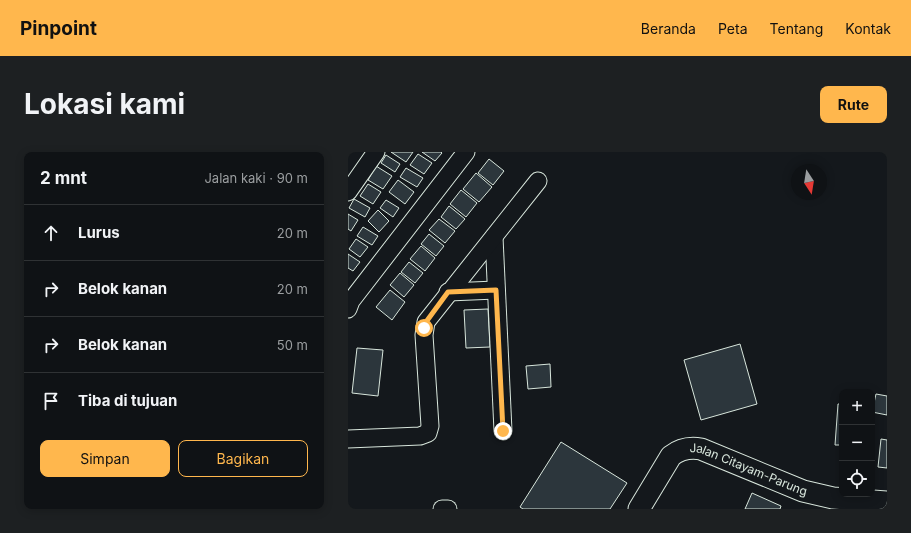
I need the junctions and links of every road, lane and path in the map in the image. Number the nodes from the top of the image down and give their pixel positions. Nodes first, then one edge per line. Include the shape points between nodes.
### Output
1 (376, 152) edge
2 (466, 152) edge
3 (538, 181) dead end
4 (348, 192) edge
5 (494, 237) junction
6 (496, 290) junction
7 (448, 292) junction
8 (348, 309) edge
9 (503, 431) dead end
10 (348, 439) edge
11 (887, 502) edge
12 (442, 509) edge
13 (448, 509) edge
14 (639, 509) edge

1 - 4 street
2 - 8 street via 350,301
3 - 5 street
5 - 6 street
5 - 7 street
6 - 7 street
6 - 9 street
7 - 10 street via 424,328 430,426 428,433 420,436
11 - 14 street, Jalan Citayam-Parung via 832,498 803,491 700,449 688,448 671,456
12 - 13 street

